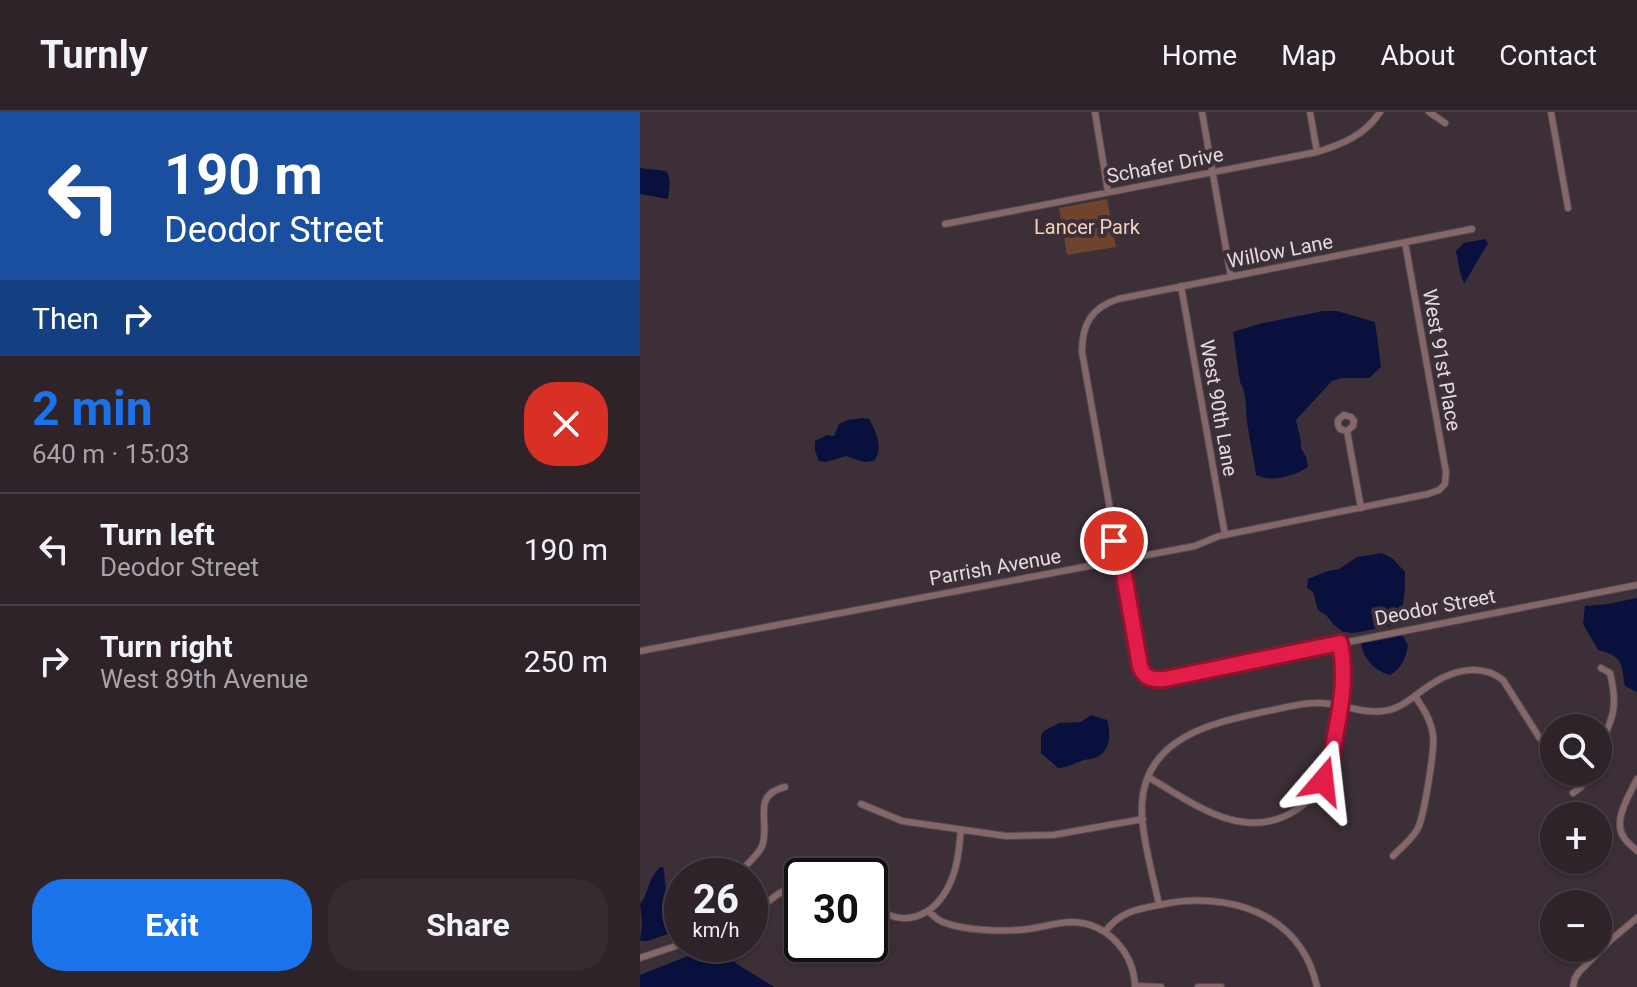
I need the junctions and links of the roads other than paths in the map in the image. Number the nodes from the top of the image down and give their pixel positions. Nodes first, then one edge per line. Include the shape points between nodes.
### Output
1 (1095, 112) edge
2 (1202, 112) edge
3 (1310, 112) edge
4 (1380, 112) edge
5 (1429, 112) edge
6 (1551, 112) edge
7 (1445, 123) dead end
8 (1317, 152) junction
9 (1212, 172) junction
10 (1108, 192) junction
11 (1568, 208) dead end
12 (945, 224) dead end
13 (1472, 229) dead end
14 (1405, 242) junction
15 (1231, 277) junction
16 (1181, 286) junction
17 (1347, 431) dead end
18 (1445, 484) joint
19 (1361, 508) junction
20 (1225, 535) junction
21 (1119, 560) junction
22 (1637, 585) edge
23 (1337, 643) junction
24 (640, 651) edge
25 (1601, 668) dead end
26 (1415, 696) junction
27 (1341, 706) junction
28 (1612, 717) edge
29 (1540, 738) edge
30 (1148, 777) junction
31 (1637, 779) edge
32 (1582, 786) edge
33 (785, 787) dead end
34 (1573, 793) dead end
35 (861, 804) dead end
36 (1143, 819) junction
37 (961, 830) junction
38 (1637, 851) edge
39 (1393, 856) dead end
40 (754, 858) edge
41 (1159, 905) junction
42 (928, 911) junction
43 (888, 914) edge
44 (1637, 918) edge
45 (1105, 932) junction
46 (664, 950) edge
47 (640, 958) edge
48 (1135, 987) edge
49 (1161, 987) edge
50 (1198, 987) edge
51 (1221, 987) edge
52 (1317, 987) edge
53 (1573, 987) edge

1 - 10 street
2 - 9 street
3 - 8 street
4 - 8 street, Schafer Drive via 1361,133
5 - 7 street
6 - 11 street
8 - 9 street, Schafer Drive
9 - 10 street, Schafer Drive
9 - 15 street
10 - 12 street, Schafer Drive
13 - 14 street, Willow Lane
14 - 15 street, Willow Lane
14 - 18 street, West 91st Place
15 - 16 street, Willow Lane
16 - 20 street, West 90th Lane
16 - 21 street, Willow Lane via 1106,303 1087,322 1082,337
17 - 19 street
18 - 19 street, Parrish Avenue via 1428,494
19 - 20 street, Parrish Avenue
20 - 21 street, Parrish Avenue
21 - 23 street, Deodor Street via 1140,666 1155,680
21 - 24 street, Parrish Avenue
22 - 23 street, Deodor Street
23 - 27 street
25 - 28 street via 1610,673
26 - 27 street via 1384,711
26 - 29 street via 1447,676 1478,669 1495,673
26 - 39 street via 1431,723 1433,751 1422,817
27 - 30 street via 1307,704 1201,729 1168,748
27 - 30 street via 1323,781 1307,801 1280,819 1226,820
30 - 36 street
31 - 38 street via 1620,823 1622,835
32 - 34 street
33 - 40 street via 768,796 763,845
35 - 37 street via 897,820
36 - 37 street via 1041,836
36 - 41 street
37 - 42 street via 950,883
41 - 45 street via 1124,914
41 - 52 street via 1203,900 1265,916 1302,950
42 - 43 street via 914,917
42 - 45 street via 944,923 983,930 1075,922
44 - 53 street via 1579,972
45 - 48 street via 1129,958
46 - 47 street
48 - 49 street
50 - 51 street

